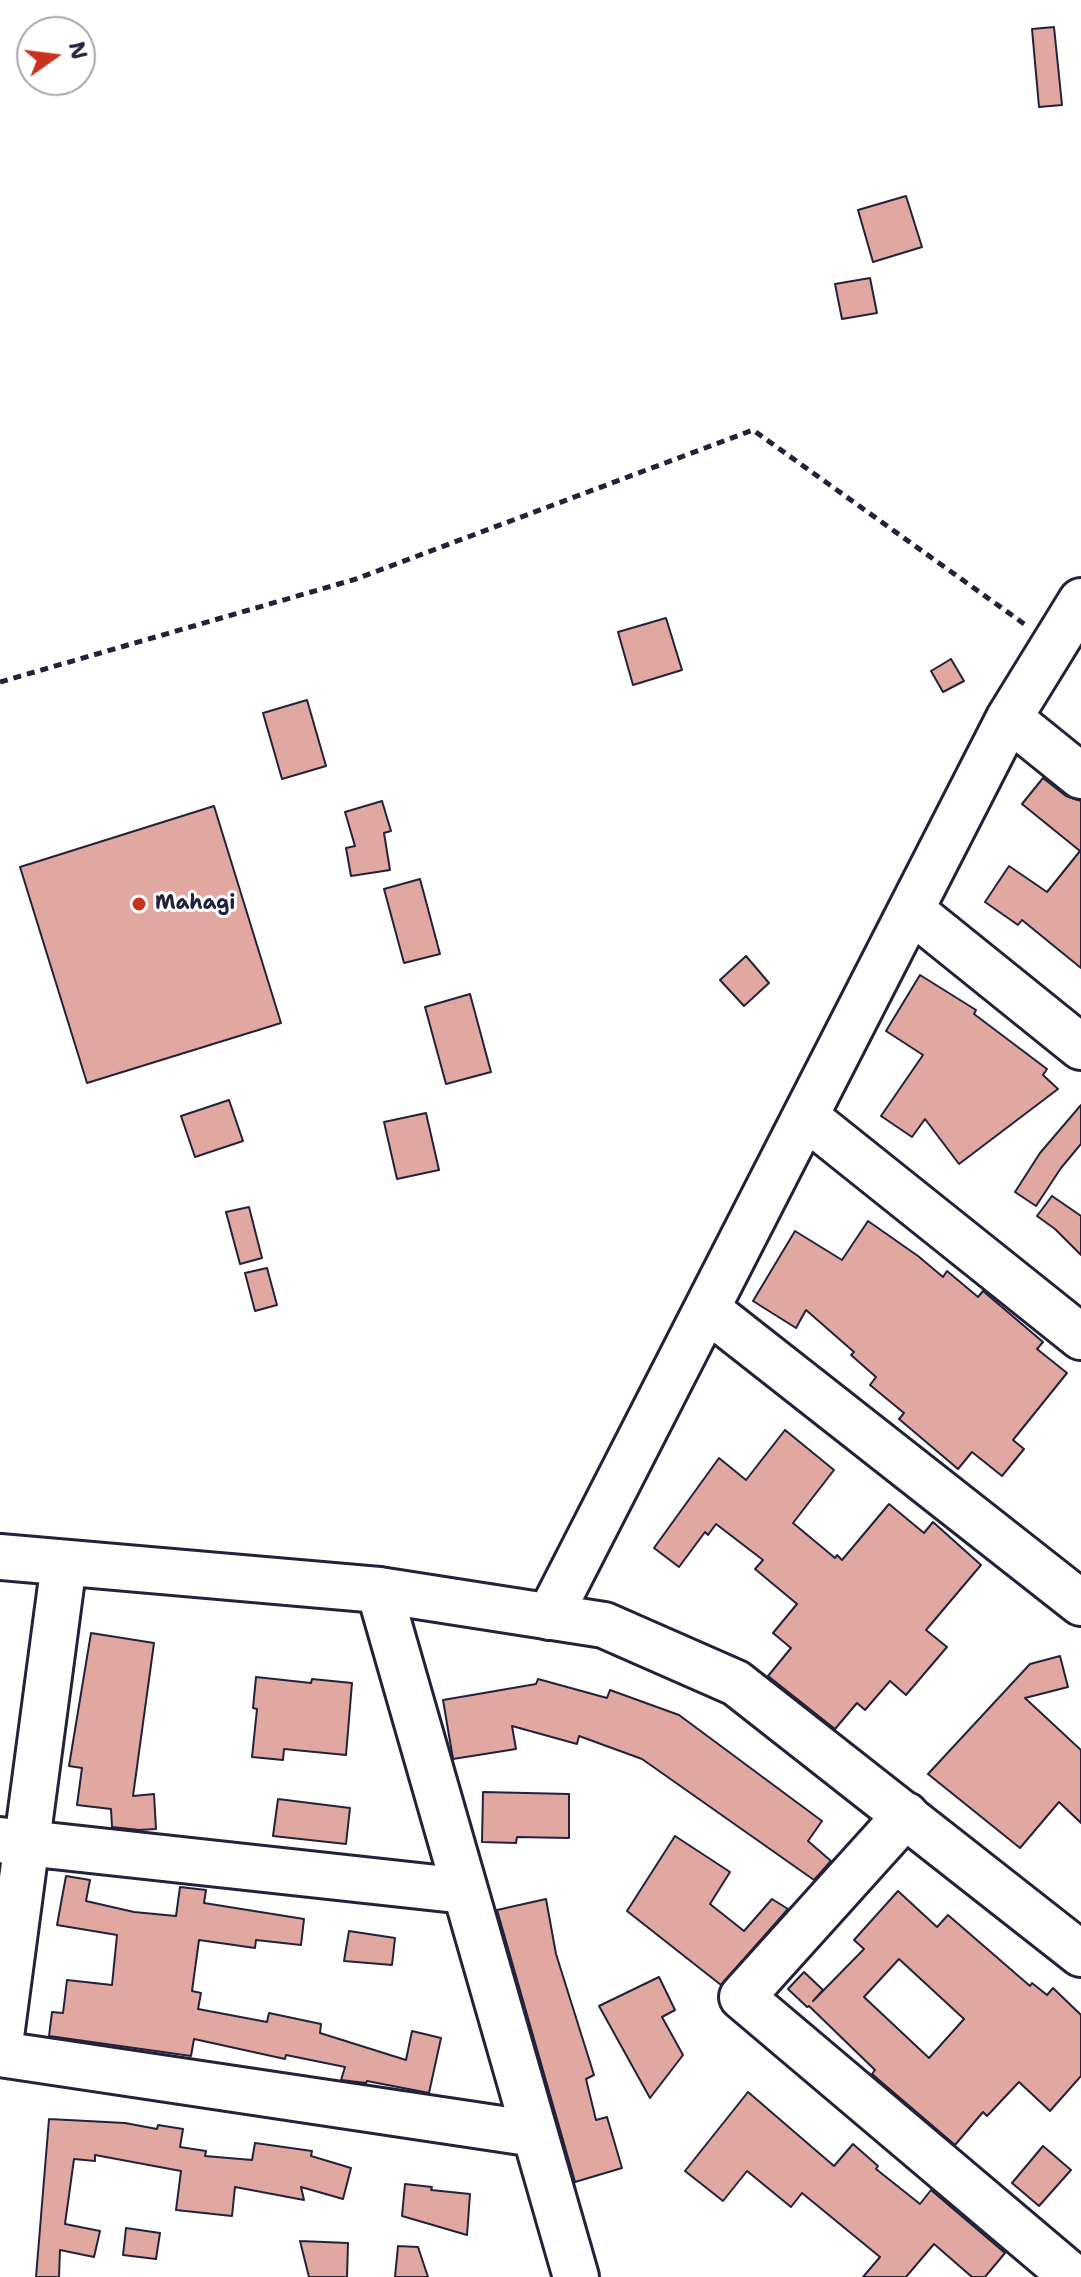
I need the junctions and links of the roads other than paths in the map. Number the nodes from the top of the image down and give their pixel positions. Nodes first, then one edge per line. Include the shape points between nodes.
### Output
1 (1081, 601) edge
2 (1009, 718) junction
3 (1081, 776) edge
4 (911, 910) junction
5 (1081, 1047) edge
6 (806, 1117) junction
7 (707, 1309) junction
8 (1081, 1337) edge
9 (0, 1557) edge
10 (64, 1563) junction
11 (379, 1590) junction
12 (1081, 1603) edge
13 (549, 1617) junction
14 (906, 1815) junction
15 (13, 1841) edge
16 (465, 1891) junction
17 (1081, 1954) edge
18 (0, 2044) edge
19 (0, 2054) edge
20 (535, 2134) junction
21 (1055, 2272) edge
22 (576, 2277) edge

1 - 2 street
2 - 3 street
2 - 4 street
4 - 5 street
4 - 6 street
6 - 7 street
6 - 8 street
7 - 12 street
7 - 13 street
9 - 10 street
10 - 11 street
10 - 15 street
11 - 13 street
11 - 16 street
13 - 14 street via 604,1625 736,1683
14 - 17 street
14 - 21 street via 742,1997
15 - 16 street
15 - 18 street
16 - 20 street
19 - 20 street
20 - 22 street

